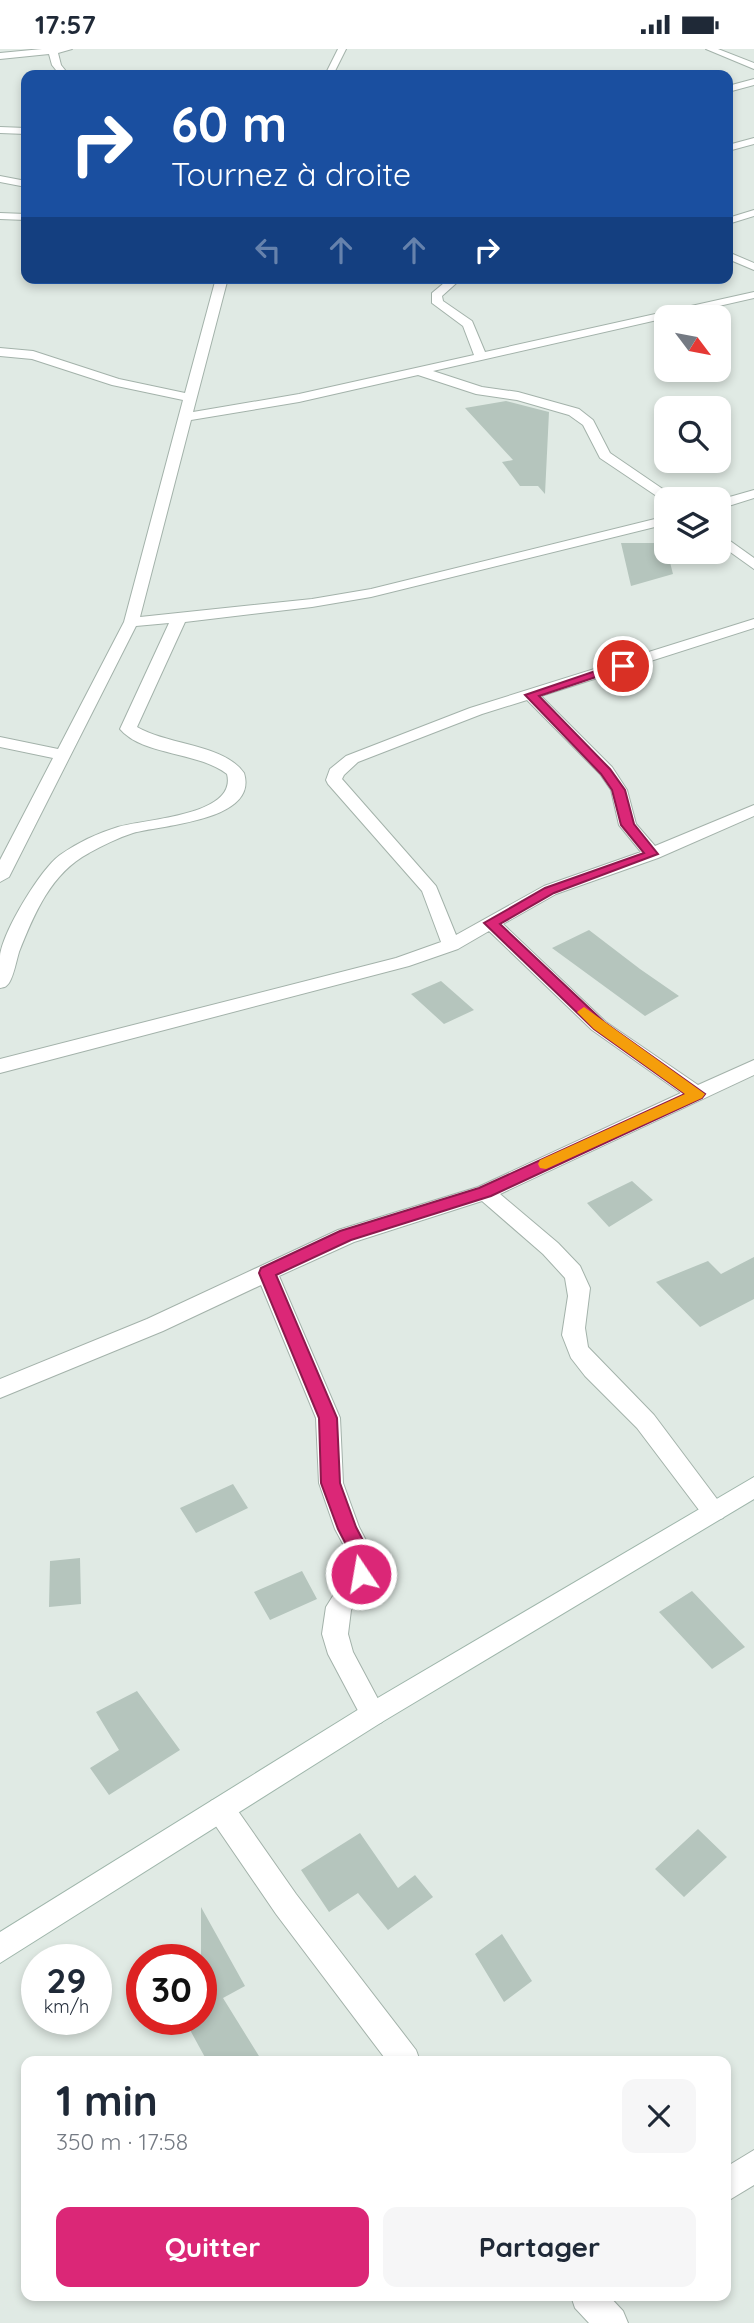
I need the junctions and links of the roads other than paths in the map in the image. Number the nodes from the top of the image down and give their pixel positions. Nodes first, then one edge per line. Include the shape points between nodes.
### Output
1 (68, 49) edge
2 (342, 49) edge
3 (710, 49) edge
4 (53, 51) junction
5 (0, 56) edge
6 (754, 66) edge
7 (61, 70) edge
8 (332, 70) edge
9 (754, 82) edge
10 (733, 88) edge
11 (0, 130) edge
12 (21, 131) edge
13 (754, 141) edge
14 (733, 147) edge
15 (0, 179) edge
16 (21, 183) edge
17 (754, 213) edge
18 (0, 216) edge
19 (21, 217) edge
20 (733, 220) edge
21 (733, 257) edge
22 (754, 267) edge
23 (220, 284) edge
24 (450, 284) edge
25 (754, 295) edge
26 (0, 352) edge
27 (477, 359) junction
28 (421, 371) junction
29 (480, 391) junction
30 (191, 398) junction
31 (185, 417) junction
32 (654, 489) edge
33 (754, 494) edge
34 (731, 501) edge
35 (654, 523) edge
36 (731, 547) edge
37 (754, 565) edge
38 (178, 618) junction
39 (131, 622) junction
40 (754, 623) edge
41 (531, 695) junction
42 (0, 742) edge
43 (63, 755) junction
44 (754, 810) edge
45 (652, 854) junction
46 (0, 877) edge
47 (491, 923) junction
48 (451, 945) junction
49 (0, 982) edge
50 (0, 1066) edge
51 (754, 1067) edge
52 (697, 1094) junction
53 (485, 1192) junction
54 (267, 1273) junction
55 (0, 1389) edge
56 (754, 1487) edge
57 (713, 1511) junction
58 (373, 1714) junction
59 (220, 1810) junction
60 (0, 1949) edge
61 (401, 2056) edge
62 (754, 2167) edge
63 (731, 2183) edge
64 (591, 2301) edge
65 (611, 2323) edge

1 - 4 street
2 - 8 street
3 - 6 street
4 - 5 street
4 - 7 street
9 - 10 street
11 - 12 street
13 - 14 street
15 - 16 street
17 - 20 street
18 - 19 street
21 - 22 street
23 - 30 street
24 - 27 street via 436,295 438,303 470,327
25 - 27 street
26 - 30 street via 33,355 116,382
27 - 28 street
27 - 29 street via 464,369
28 - 29 street
28 - 31 street
29 - 32 street via 574,412 588,423 605,455
30 - 31 street
31 - 39 street
33 - 34 street
35 - 38 street via 371,593
36 - 37 street
38 - 39 street
38 - 49 street via 128,729 140,738 220,761 234,771 238,781 234,796 216,810 126,830 62,862 44,883
39 - 43 street
40 - 41 street
41 - 45 street via 606,771 619,790 628,825
41 - 48 street via 352,759 336,773 334,780 430,890
42 - 43 street
43 - 46 street
44 - 45 street
45 - 47 street via 550,890
47 - 48 street
47 - 52 street via 599,1026
48 - 50 street
51 - 52 street
52 - 53 street
53 - 54 street via 345,1235
53 - 57 street via 576,1278 580,1303 575,1342 591,1366 637,1412
54 - 55 street
54 - 58 street via 328,1418 331,1483 361,1554 361,1574 339,1607 335,1634
56 - 57 street
57 - 58 street
58 - 59 street
59 - 60 street
59 - 61 street
62 - 63 street
64 - 65 street

